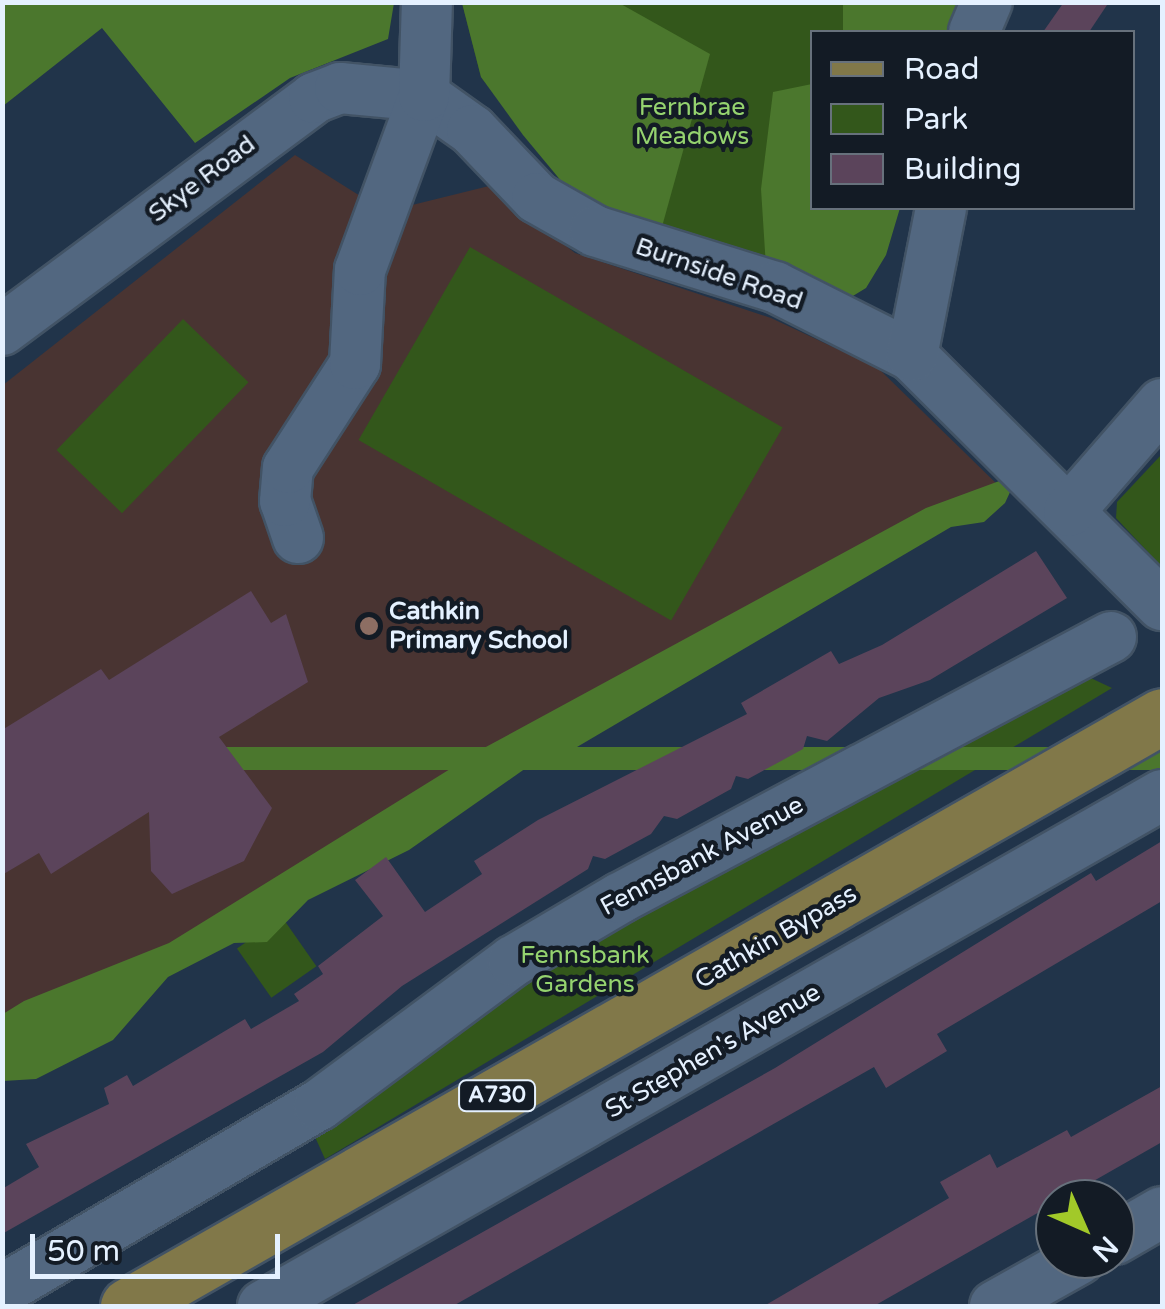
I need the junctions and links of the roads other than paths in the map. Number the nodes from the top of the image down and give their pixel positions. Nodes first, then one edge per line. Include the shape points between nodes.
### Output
1 (427, 2) edge
2 (987, 2) edge
3 (975, 30) edge
4 (424, 96) junction
5 (940, 210) edge
6 (2, 330) edge
7 (912, 356) junction
8 (1162, 404) edge
9 (1069, 511) junction
10 (298, 538) dead end
11 (1162, 605) edge
12 (1111, 636) dead end
13 (1162, 716) edge
14 (1162, 795) edge
15 (1162, 1212) edge
16 (1135, 1228) edge
17 (1043, 1279) edge
18 (2, 1290) edge
19 (128, 1306) edge
20 (263, 1306) edge
21 (995, 1306) edge

1 - 4 street
2 - 3 street
4 - 6 street, Skye Road via 340,88 314,98
4 - 7 street, Burnside Road via 472,130 537,198 595,231 775,287
4 - 10 street via 360,270 355,364 288,468 285,501
5 - 7 street
7 - 9 street, Burnside Road
8 - 9 street
9 - 11 street, Burnside Road
12 - 18 street, Fennsbank Avenue via 513,961 319,1105
13 - 19 main road, Cathkin Bypass / A730
14 - 20 street, St Stephen's Avenue
15 - 16 street
17 - 21 street

